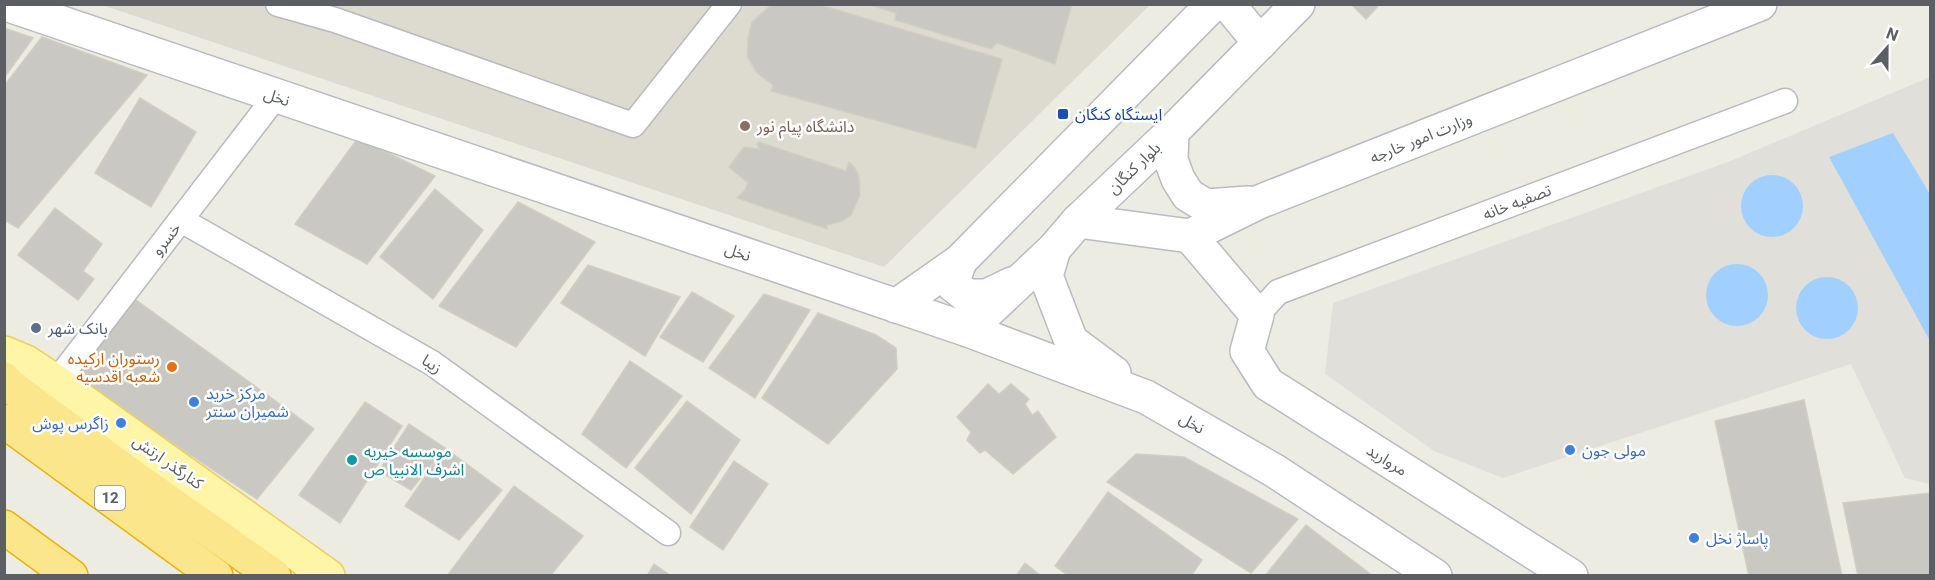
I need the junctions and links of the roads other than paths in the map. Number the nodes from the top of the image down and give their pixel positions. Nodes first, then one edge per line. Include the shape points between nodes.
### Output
1 (6, 4) edge
2 (278, 4) edge
3 (729, 4) edge
4 (1213, 4) edge
5 (1228, 4) edge
6 (1298, 4) edge
7 (1760, 4) edge
8 (1260, 43) junction
9 (276, 96) junction
10 (1785, 101) dead end
11 (1172, 132) junction
12 (1259, 202) junction
13 (181, 220) junction
14 (1078, 221) junction
15 (1190, 236) junction
16 (1054, 249) junction
17 (960, 261) junction
18 (1020, 281) junction
19 (896, 306) junction
20 (1257, 315) junction
21 (968, 330) junction
22 (4, 353) edge
23 (4, 379) edge
24 (56, 382) junction
25 (1146, 397) junction
26 (4, 421) edge
27 (4, 527) edge
28 (668, 533) dead end
29 (71, 576) edge
30 (216, 576) edge
31 (274, 576) edge
32 (328, 576) edge
33 (1435, 576) edge
34 (1571, 576) edge

1 - 9 main road, نخل
2 - 3 street via 335,20 633,125
4 - 17 main road
5 - 8 main road
6 - 8 main road, بلوار کنگان
7 - 12 main road, وزارت امور خارجه
8 - 11 main road, بلوار کنگان
9 - 13 street, خسرو
9 - 19 main road, نخل
10 - 20 street, تصفیه خانه via 1278,292
11 - 12 main road via 1171,160 1188,195 1206,206
11 - 14 main road, بلوار کنگان
12 - 15 main road, وزارت امور خارجه
13 - 24 street, خسرو
13 - 28 street, زیبا via 432,363
14 - 15 main road
14 - 16 main road, بلوار کنگان
15 - 20 main road
16 - 18 main road, بلوار کنگان
16 - 25 main road via 1046,276 1071,341
17 - 18 main road via 952,284 967,296 987,296
17 - 19 main road
18 - 21 main road, بلوار کنگان
19 - 21 main road, نخل
20 - 34 main road, مروارید via 1247,351 1268,384
21 - 25 main road, نخل
22 - 24 main road, کنارگذر ارتش
23 - 31 highway via 129,474
24 - 32 main road, کنارگذر ارتش
25 - 33 main road, نخل via 1275,471
26 - 30 highway, 12
27 - 29 highway

